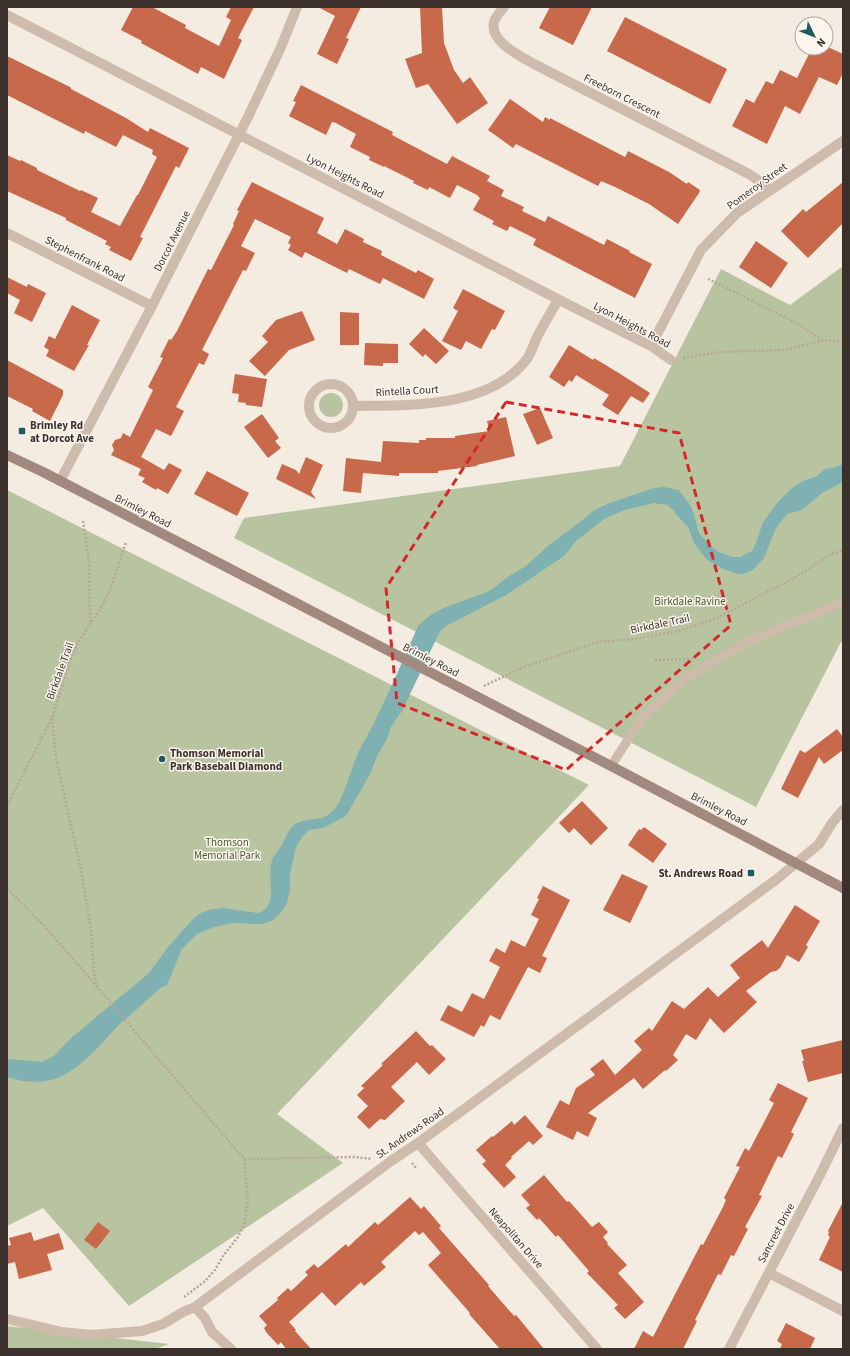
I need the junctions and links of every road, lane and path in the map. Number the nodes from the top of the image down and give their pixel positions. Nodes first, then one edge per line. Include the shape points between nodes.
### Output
1 (297, 7) edge
2 (504, 7) edge
3 (7, 15) edge
4 (239, 135) junction
5 (843, 141) edge
6 (770, 189) junction
7 (7, 233) edge
8 (708, 279) dead end
9 (558, 300) junction
10 (152, 306) junction
11 (824, 340) junction
12 (843, 342) edge
13 (651, 346) junction
14 (671, 360) joint
15 (353, 406) junction
16 (7, 455) edge
17 (60, 481) junction
18 (83, 521) dead end
19 (126, 542) dead end
20 (843, 550) edge
21 (843, 602) edge
22 (90, 623) junction
23 (698, 659) dead end
24 (655, 660) dead end
25 (473, 694) junction
26 (52, 718) junction
27 (611, 766) junction
28 (7, 806) edge
29 (843, 810) edge
30 (796, 863) junction
31 (7, 888) edge
32 (843, 888) edge
33 (98, 987) junction
34 (843, 1128) edge
35 (418, 1143) junction
36 (244, 1159) junction
37 (379, 1160) dead end
38 (412, 1163) dead end
39 (416, 1168) dead end
40 (769, 1273) junction
41 (180, 1300) dead end
42 (195, 1307) junction
43 (843, 1311) edge
44 (7, 1319) edge
45 (231, 1349) edge
46 (597, 1349) edge
47 (729, 1349) edge

1 - 4 street, Dorcot Avenue
2 - 6 street, Freeborn Crescent via 494,21 493,33 515,53 749,174
3 - 4 street, Lyon Heights Road
4 - 9 street, Lyon Heights Road
4 - 10 street, Dorcot Avenue
5 - 6 street, Pomeroy Street
6 - 13 street, Pomeroy Street via 737,213 701,250
7 - 10 street, Stephenfrank Road
8 - 11 path via 796,323
9 - 13 street, Lyon Heights Road
9 - 15 street, Rintella Court via 527,359 505,380 484,390 439,403
10 - 17 street, Dorcot Avenue
11 - 12 path
11 - 14 path via 784,350 720,352
13 - 14 street, Lyon Heights Road
15 - 15 street via 348,392 343,386 335,384 321,386 310,397 309,404 313,419 324,427 331,428 344,424 349,419
16 - 17 main road, Brimley Road
17 - 25 main road, Brimley Road
18 - 22 path via 89,561
19 - 22 path, Birkdale Trail via 112,585 103,605
20 - 25 path, Birkdale Trail via 717,618 678,631 598,642 524,667 493,681
21 - 27 lane via 745,643 683,680 642,718
22 - 26 path, Birkdale Trail via 70,661
23 - 24 path
25 - 27 main road, Brimley Road
26 - 28 path, Birkdale Trail
26 - 33 path via 56,758 82,876
27 - 30 main road, Brimley Road
29 - 30 street, St. Andrews Road via 819,844
30 - 32 main road, Brimley Road
30 - 35 street, St. Andrews Road
31 - 33 path
33 - 36 path
34 - 40 street, Sancrest Drive
35 - 42 street, St. Andrews Road
35 - 46 street, Neapolitan Drive
36 - 37 path via 356,1157
36 - 41 path via 248,1202 244,1224 215,1270
38 - 39 path
40 - 43 street
40 - 47 street, Sancrest Drive
42 - 44 street, St. Andrews Road via 153,1328 104,1335 68,1333
42 - 45 street via 205,1318 212,1332

